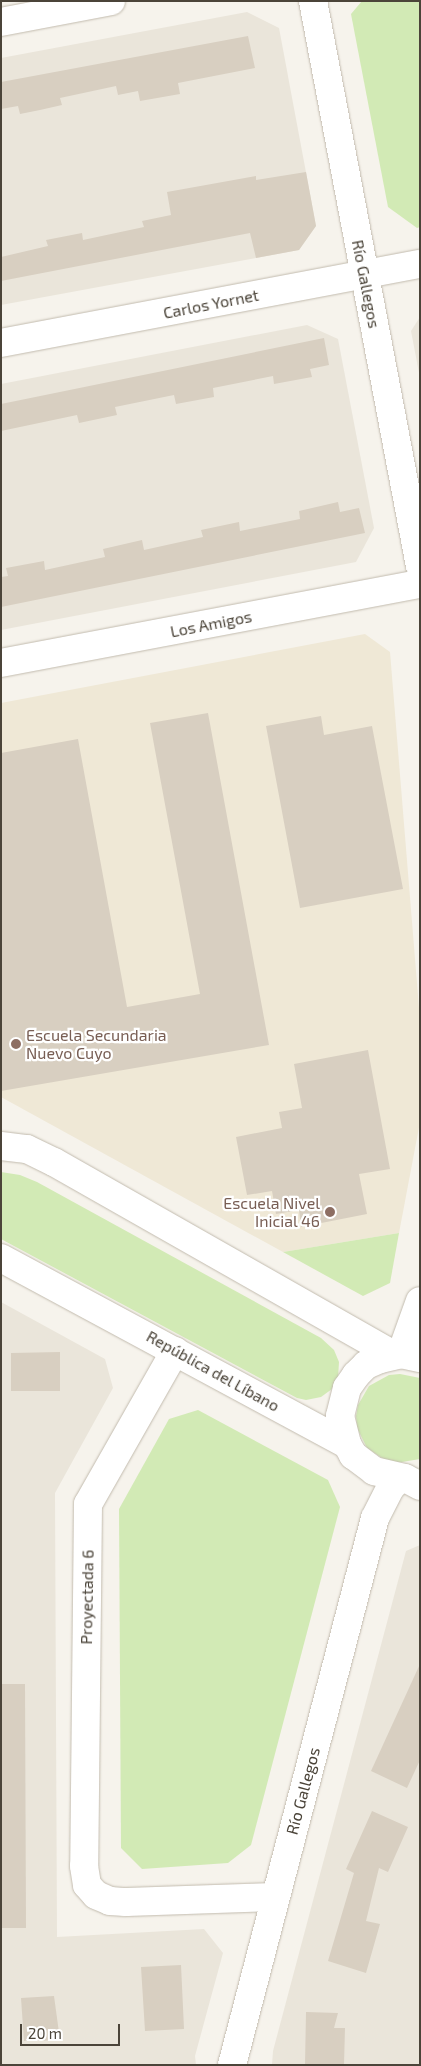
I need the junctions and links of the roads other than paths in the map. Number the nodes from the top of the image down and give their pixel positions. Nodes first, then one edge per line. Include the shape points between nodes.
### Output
1 (111, 1) edge
2 (313, 1) edge
3 (1, 22) edge
4 (420, 264) edge
5 (365, 275) junction
6 (1, 343) edge
7 (420, 566) edge
8 (420, 584) edge
9 (1, 663) edge
10 (1, 1146) edge
11 (1, 1258) edge
12 (420, 1301) edge
13 (175, 1351) junction
14 (405, 1356) edge
15 (354, 1454) junction
16 (411, 1479) edge
17 (375, 1518) junction
18 (275, 1897) junction
19 (232, 2065) edge

1 - 3 street
2 - 5 street, Río Gallegos
4 - 5 street, Carlos Yornet
5 - 6 street, Carlos Yornet
5 - 7 street, Río Gallegos
8 - 9 street, Los Amigos
10 - 14 street via 27,1149 54,1162
11 - 13 street, República del Líbano
12 - 14 street
13 - 15 street, República del Líbano
13 - 18 street, Proyectada 6 via 88,1504 86,1885 96,1895 110,1901
14 - 15 street, Río Gallegos via 366,1366 347,1388 340,1416
15 - 16 street, República del Líbano via 374,1471
15 - 17 street, Río Gallegos via 371,1490
16 - 17 street, Río Gallegos via 390,1488
17 - 18 street, Río Gallegos
18 - 19 street, Río Gallegos

